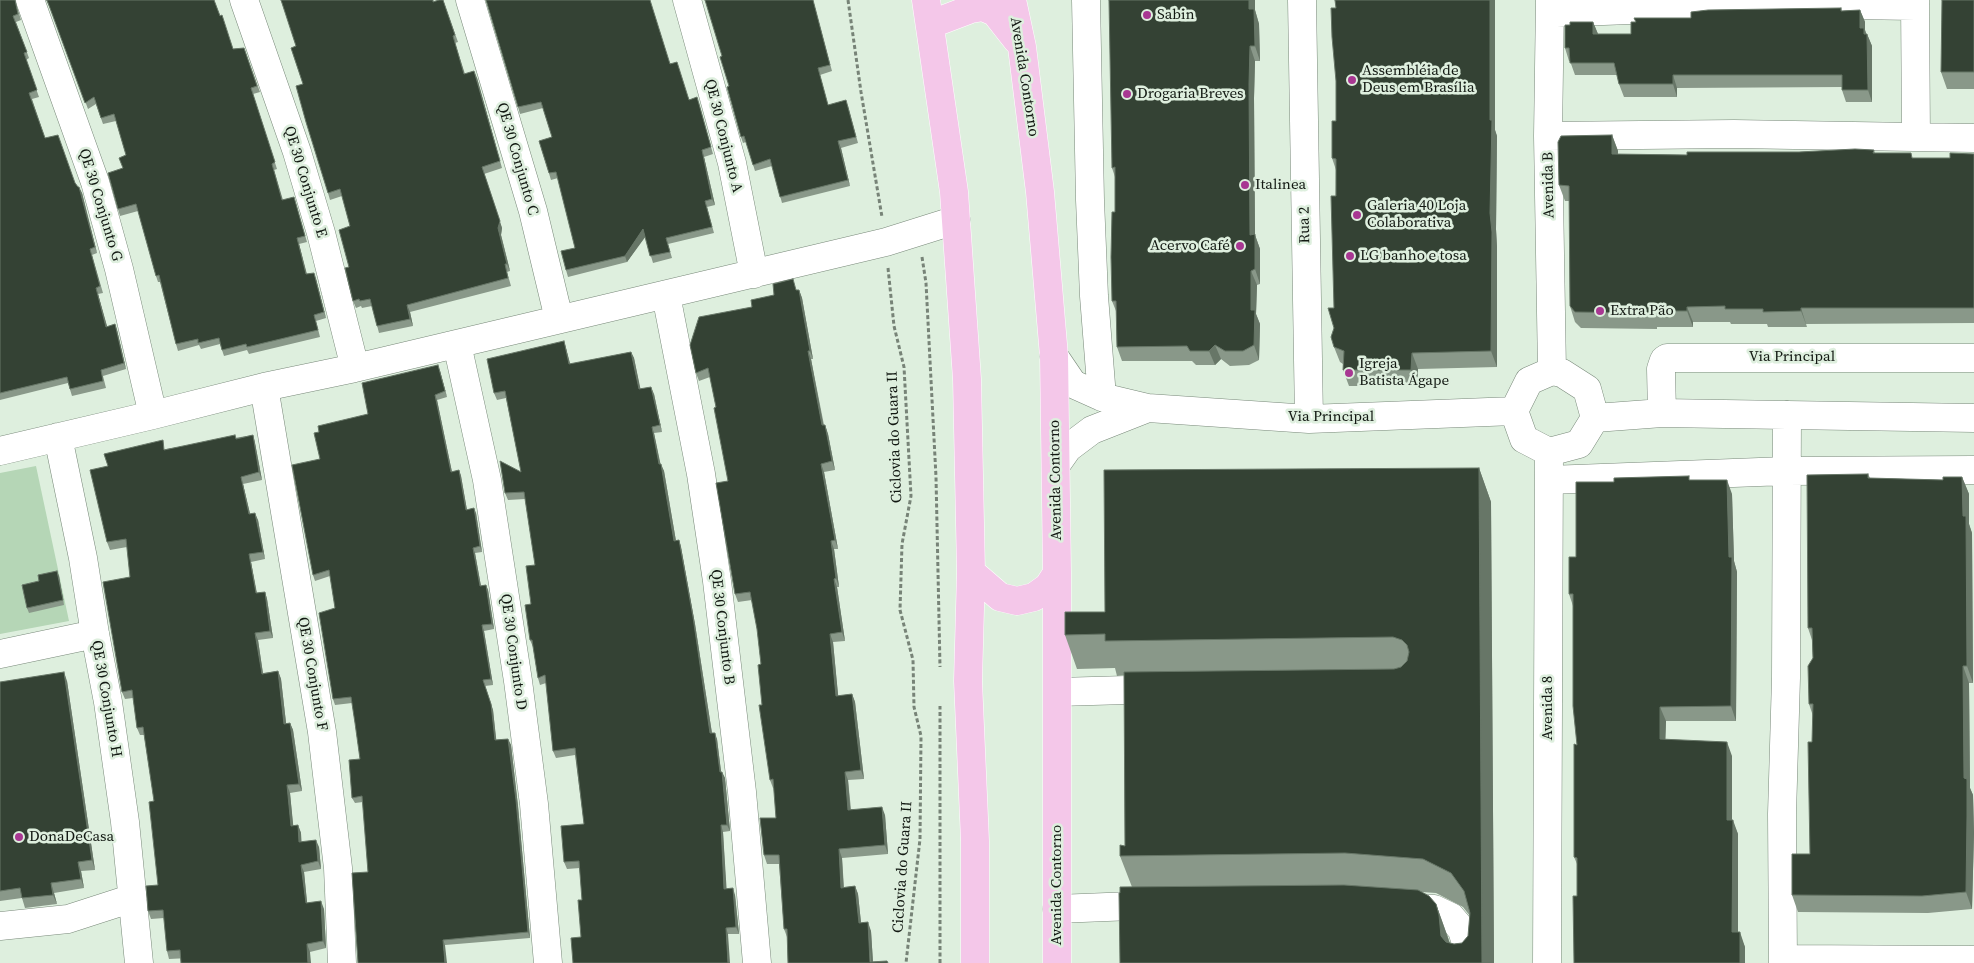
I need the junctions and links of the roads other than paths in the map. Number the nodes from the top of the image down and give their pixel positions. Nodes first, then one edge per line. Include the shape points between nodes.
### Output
1 (30, 0) edge
2 (244, 0) edge
3 (470, 0) edge
4 (687, 0) edge
5 (1012, 0) edge
6 (1086, 0) edge
7 (1302, 0) edge
8 (1789, 2) edge
9 (1915, 3) edge
10 (1550, 6) edge
11 (928, 11) edge
12 (1022, 47) junction
13 (1548, 136) junction
14 (1916, 137) junction
15 (1974, 138) edge
16 (956, 220) junction
17 (754, 274) junction
18 (666, 295) junction
19 (559, 319) junction
20 (458, 344) junction
21 (1054, 356) junction
22 (1974, 358) edge
23 (356, 368) junction
24 (1552, 371) junction
25 (264, 387) junction
26 (1102, 397) junction
27 (1148, 408) junction
28 (1514, 412) junction
29 (1662, 414) junction
30 (154, 415) junction
31 (1787, 415) junction
32 (1595, 418) junction
33 (1974, 418) edge
34 (1309, 419) junction
35 (58, 438) junction
36 (0, 451) edge
37 (1549, 452) junction
38 (1056, 465) junction
39 (1974, 470) edge
40 (1786, 471) junction
41 (1549, 480) junction
42 (971, 572) junction
43 (1057, 573) junction
44 (95, 634) junction
45 (0, 654) edge
46 (1189, 689) edge
47 (1058, 692) junction
48 (132, 898) junction
49 (1181, 905) edge
50 (1376, 905) edge
51 (1057, 909) junction
52 (0, 926) edge
53 (1974, 960) edge
54 (1783, 961) edge
55 (139, 963) edge
56 (342, 963) edge
57 (548, 963) edge
58 (757, 963) edge
59 (975, 963) edge
60 (1057, 963) edge
61 (1467, 963) edge
62 (1547, 963) edge

1 - 30 street, QE 30 Conjunto G via 95,182
2 - 23 street, QE 30 Conjunto E via 321,233
3 - 19 street, QE 30 Conjunto C via 533,211
4 - 17 street, QE 30 Conjunto A via 732,163
5 - 12 main road, Avenida Contorno
6 - 26 street via 1090,200
7 - 34 street, Rua 2
8 - 9 street
8 - 10 street
9 - 14 street
10 - 13 street, Avenida B
11 - 12 main road via 942,20 983,7 995,12
11 - 16 main road
12 - 21 main road, Avenida Contorno via 1040,192
13 - 14 street via 1734,134
13 - 24 street, Avenida B
14 - 15 street
16 - 17 street via 886,242
16 - 42 main road via 968,379
17 - 18 street
18 - 19 street
18 - 58 street, QE 30 Conjunto B via 701,474 717,581 742,792
19 - 20 street
20 - 23 street
20 - 57 street, QE 30 Conjunto D via 487,480 518,681 534,804
21 - 26 street, Via Principal via 1073,384
21 - 38 main road, Avenida Contorno
22 - 29 street, Via Principal via 1667,358 1661,369
23 - 25 street
24 - 28 street via 1529,381
24 - 32 street via 1562,373 1587,389
25 - 30 street
25 - 56 street, QE 30 Conjunto F via 322,732 338,868
26 - 27 street, Via Principal
27 - 34 street, Via Principal
27 - 38 street, Via Principal via 1092,430 1068,448
28 - 34 street, Via Principal
28 - 37 street via 1524,438
29 - 31 street
29 - 32 street
30 - 35 street
31 - 33 street
31 - 40 street
32 - 37 street via 1579,444
35 - 36 street
35 - 44 street, QE 30 Conjunto H
37 - 41 street, Avenida 8
38 - 43 main road, Avenida Contorno
39 - 40 street
40 - 41 street
40 - 54 street
41 - 62 street, Avenida 8
42 - 43 main road via 1000,597 1017,601 1034,597 1048,587
42 - 59 main road via 968,682 975,841
43 - 47 main road, Avenida Contorno
44 - 45 street
44 - 48 street, QE 30 Conjunto H via 110,711
46 - 47 street
47 - 51 main road, Avenida Contorno
48 - 52 street via 68,919
48 - 55 street, QE 30 Conjunto H
49 - 51 street
50 - 61 street via 1434,909 1451,917 1462,930
51 - 60 main road, Avenida Contorno
53 - 54 street

